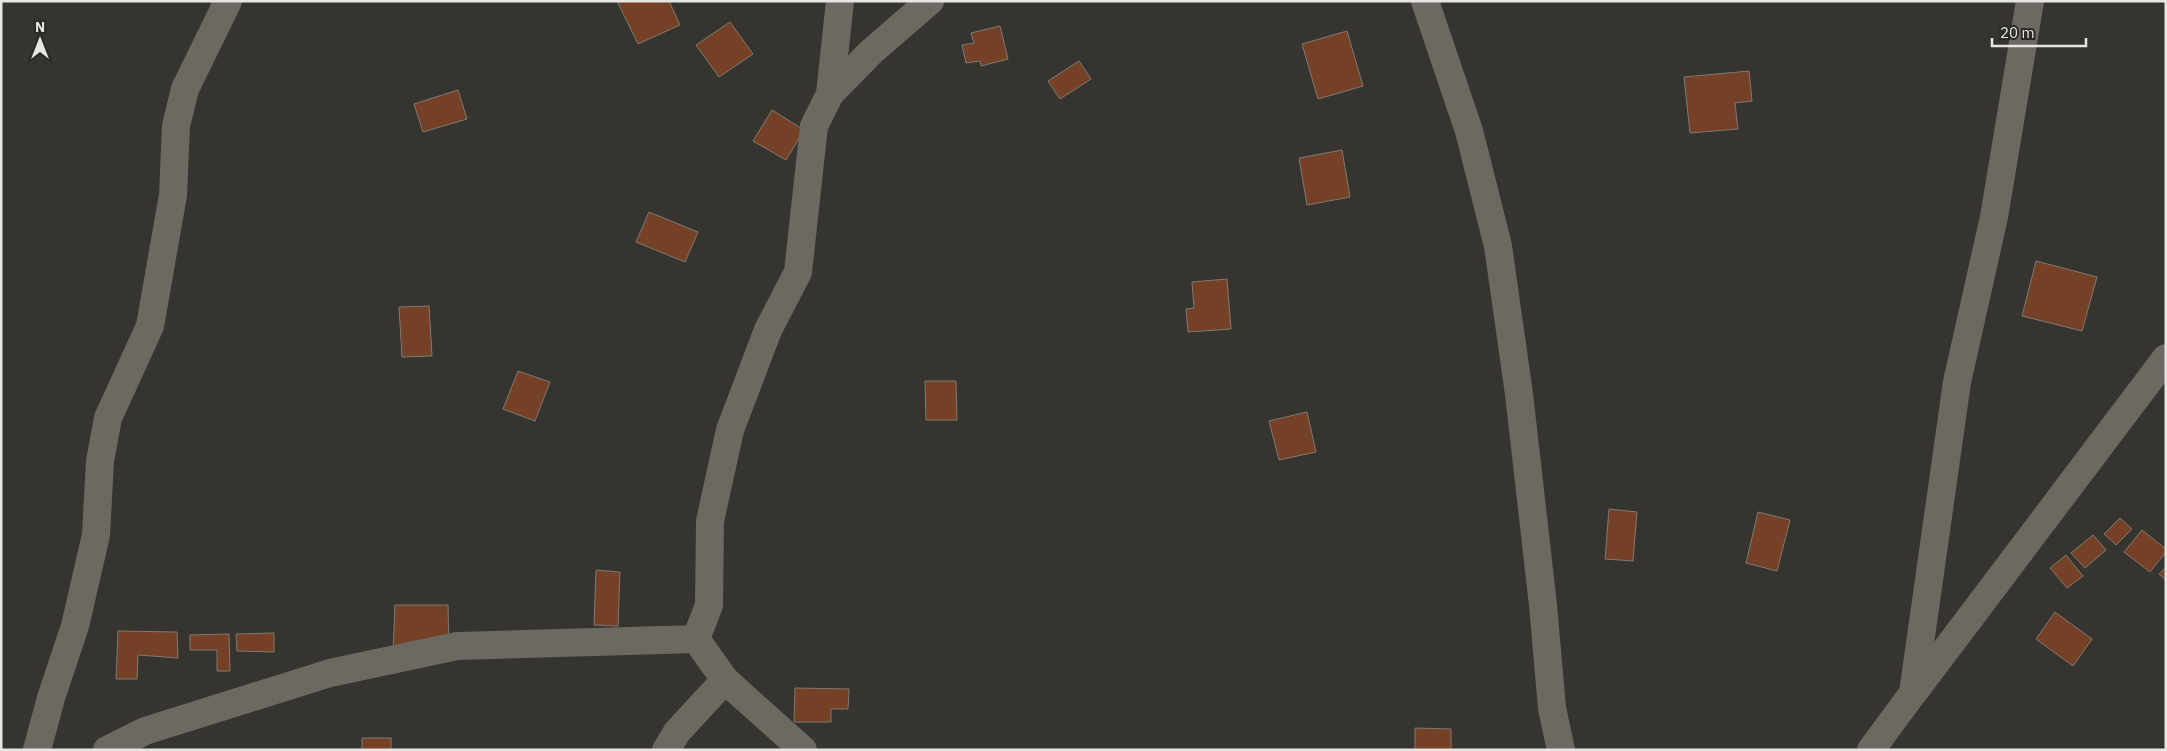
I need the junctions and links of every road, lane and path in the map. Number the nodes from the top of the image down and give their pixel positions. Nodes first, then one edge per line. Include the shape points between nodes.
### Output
1 (228, 1) edge
2 (840, 1) edge
3 (930, 1) edge
4 (1425, 1) edge
5 (2030, 1) edge
6 (830, 94) junction
7 (2166, 358) edge
8 (696, 639) junction
9 (724, 680) junction
10 (1913, 693) junction
11 (37, 750) edge
12 (107, 750) edge
13 (666, 750) edge
14 (803, 750) edge
15 (1562, 750) edge
16 (1871, 750) edge

1 - 11 street via 185,89 176,126 172,194 150,326 108,418 100,461 96,535 75,626 50,698
2 - 6 street
3 - 6 street via 871,52
4 - 15 street via 1469,131 1498,246 1521,404 1552,708
5 - 10 street via 1994,217 1956,382
6 - 8 street via 814,126 798,272 768,330 730,430 710,521 709,605
7 - 10 street
8 - 9 street
8 - 12 street via 457,646 330,672 145,730
9 - 13 street via 677,732
9 - 14 street
10 - 16 street

